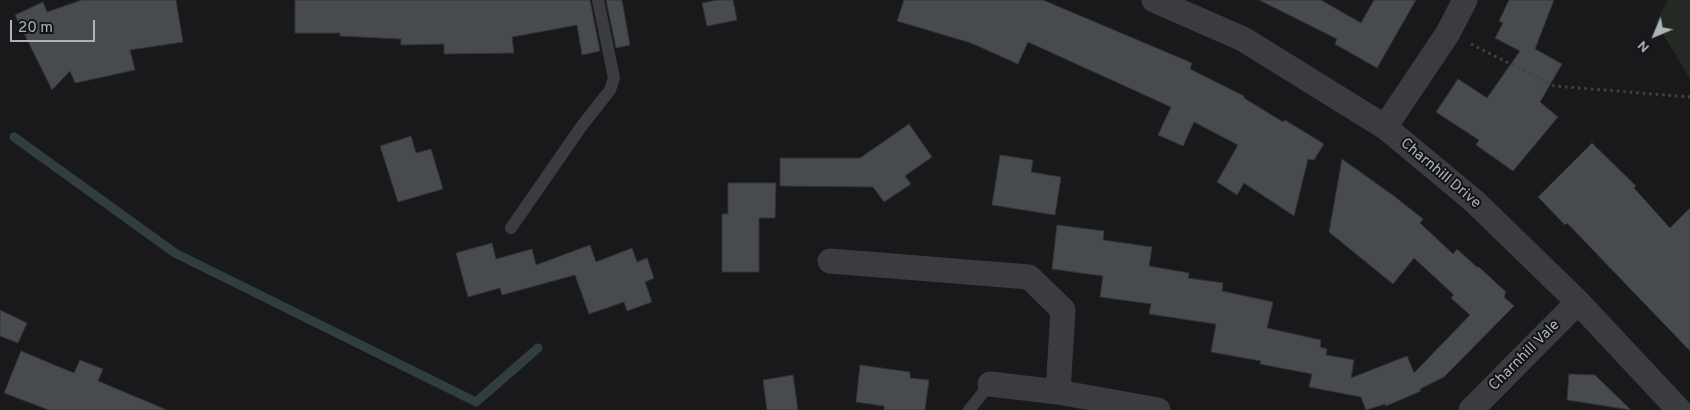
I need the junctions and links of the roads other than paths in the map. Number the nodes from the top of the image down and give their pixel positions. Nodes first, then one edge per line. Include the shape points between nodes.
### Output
1 (598, 0) edge
2 (1154, 0) edge
3 (1465, 0) edge
4 (1385, 127) junction
5 (510, 228) dead end
6 (830, 261) dead end
7 (1578, 302) junction
8 (990, 384) joint
9 (1058, 392) junction
10 (969, 410) edge
11 (1158, 410) edge
12 (1471, 410) edge
13 (1679, 410) edge

1 - 5 lane via 614,78 610,90
2 - 4 street, Charnhill Drive via 1243,39
3 - 4 street via 1448,32
4 - 7 street, Charnhill Drive via 1474,201
6 - 9 street via 1029,277 1063,310
7 - 12 street, Charnhill Vale
7 - 13 street, Charnhill Drive
8 - 9 street
8 - 10 lane
9 - 11 street

